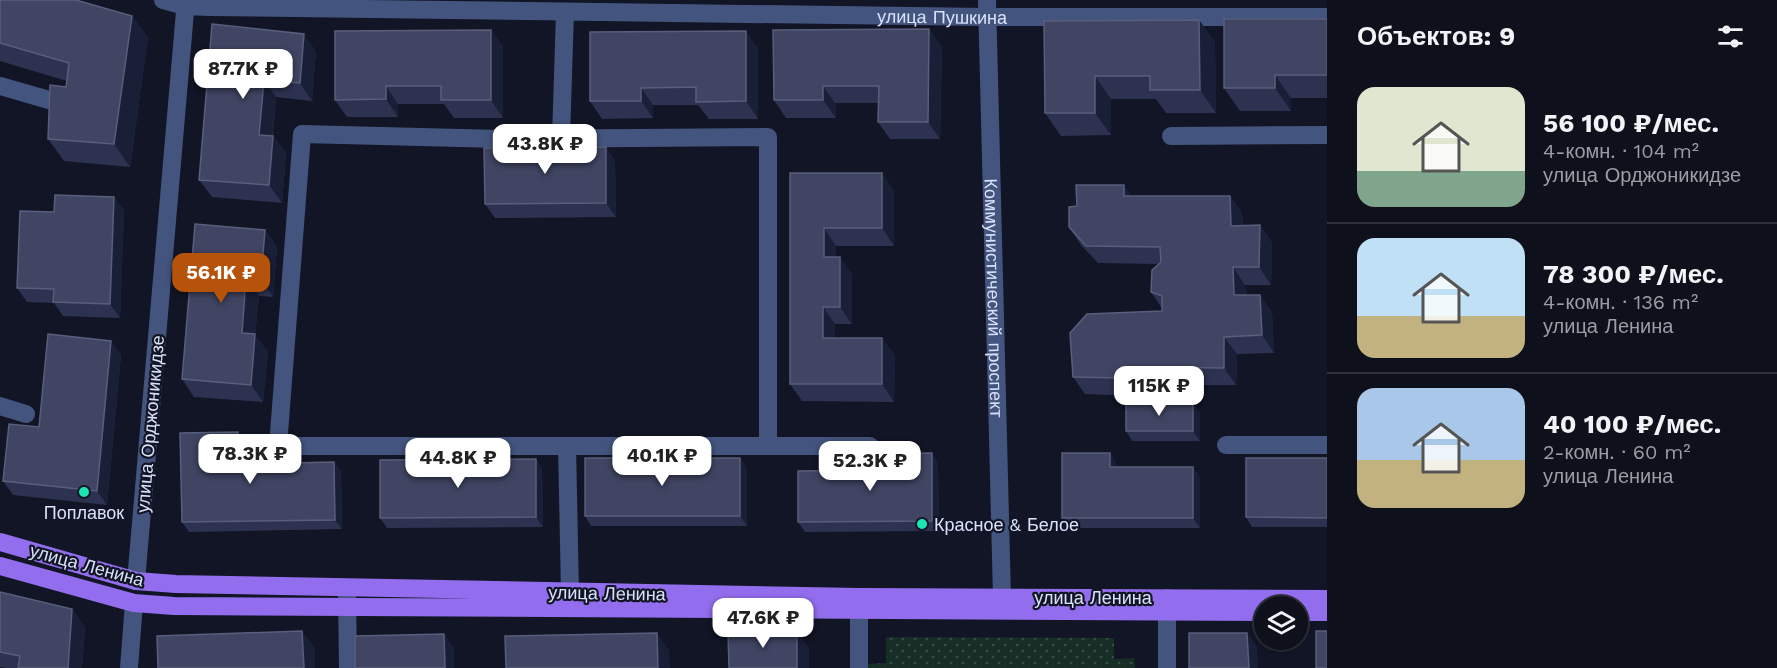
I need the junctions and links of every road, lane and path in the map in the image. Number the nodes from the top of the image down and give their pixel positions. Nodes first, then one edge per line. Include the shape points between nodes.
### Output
1 (163, 0) edge
2 (185, 3) edge
3 (329, 4) edge
4 (790, 7) edge
5 (1202, 8) edge
6 (987, 9) edge
7 (565, 12) junction
8 (1327, 16) edge
9 (0, 86) edge
10 (49, 100) edge
11 (1327, 135) edge
12 (1171, 136) dead end
13 (561, 138) junction
14 (0, 406) edge
15 (26, 414) dead end
16 (1226, 445) dead end
17 (1327, 445) edge
18 (567, 446) junction
19 (768, 446) junction
20 (870, 446) dead end
21 (0, 542) edge
22 (0, 566) edge
23 (136, 581) junction
24 (1002, 597) junction
25 (348, 598) junction
26 (1327, 598) edge
27 (570, 600) junction
28 (134, 603) junction
29 (859, 604) junction
30 (1167, 605) junction
31 (1254, 611) edge
32 (1308, 612) edge
33 (1327, 612) edge
34 (129, 668) edge
35 (348, 668) edge
36 (859, 668) edge
37 (1167, 668) edge

1 - 2 street, улица Пушкина
2 - 3 street, улица Пушкина
2 - 23 street, улица Орджоникидзе
3 - 7 street, улица Пушкина
4 - 6 street, улица Пушкина
4 - 7 street, улица Пушкина
5 - 6 street, улица Пушкина
5 - 8 street, улица Пушкина
6 - 24 street, Коммунистический проспект
7 - 13 street
9 - 10 street
11 - 12 street
13 - 18 street via 302,134 278,446
13 - 19 street via 768,136
14 - 15 street
16 - 17 street
18 - 19 street
18 - 27 street
19 - 20 street
21 - 23 main road, улица Ленина
22 - 28 main road
23 - 25 main road, улица Ленина
23 - 28 main road, улица Орджоникидзе
24 - 29 main road, улица Ленина
24 - 30 main road, улица Ленина
25 - 27 main road, улица Ленина
25 - 28 main road via 174,606
25 - 35 street
26 - 30 main road, улица Ленина
27 - 29 main road, улица Ленина
28 - 34 street, улица Орджоникидзе
29 - 30 main road
29 - 36 street
30 - 31 main road
30 - 37 street
32 - 33 main road

